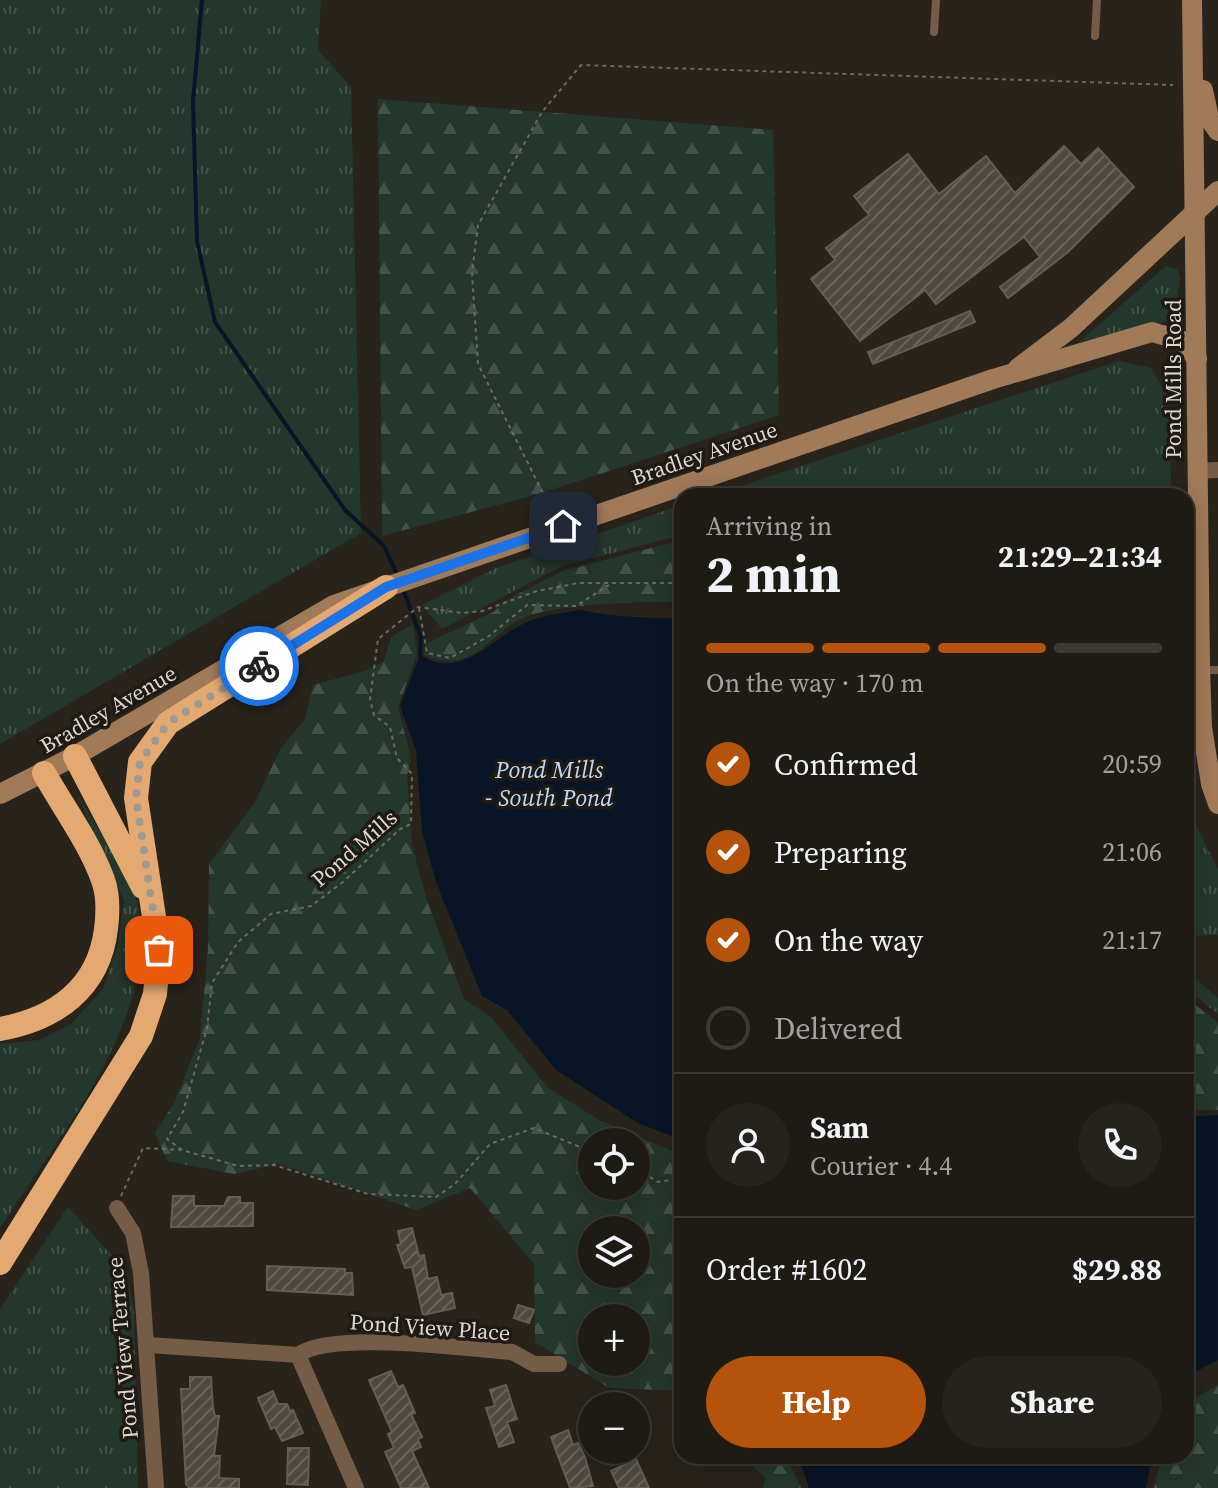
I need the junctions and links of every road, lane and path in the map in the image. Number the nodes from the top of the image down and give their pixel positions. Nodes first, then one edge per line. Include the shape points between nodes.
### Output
1 (936, 0) edge
2 (1097, 0) edge
3 (1192, 0) edge
4 (934, 32) dead end
5 (1192, 34) junction
6 (1095, 36) dead end
7 (1173, 85) dead end
8 (1218, 131) edge
9 (1218, 191) edge
10 (1196, 211) junction
11 (1197, 359) junction
12 (1008, 375) junction
13 (1208, 471) edge
14 (676, 488) edge
15 (674, 489) edge
16 (550, 507) dead end
17 (674, 582) edge
18 (610, 585) junction
19 (386, 587) junction
20 (419, 608) junction
21 (1210, 670) edge
22 (75, 756) junction
23 (44, 773) junction
24 (0, 794) edge
25 (1218, 804) edge
26 (151, 903) junction
27 (0, 1029) edge
28 (578, 1146) edge
29 (182, 1150) junction
30 (650, 1177) edge
31 (674, 1179) edge
32 (117, 1208) joint
33 (0, 1263) edge
34 (148, 1345) junction
35 (298, 1355) junction
36 (559, 1364) dead end
37 (156, 1488) edge
38 (356, 1488) edge

1 - 4 lane
2 - 6 lane
3 - 5 main road, Pond Mills Road
5 - 8 main road via 1209,118
5 - 10 main road, Pond Mills Road
7 - 16 path via 581,65 542,112 478,225 472,273 478,364
9 - 10 main road, Bradley Avenue
10 - 11 main road, Pond Mills Road
10 - 12 main road, Bradley Avenue via 1071,328
11 - 12 main road via 1183,341 1152,332
11 - 13 main road, Pond Mills Road
12 - 14 main road, Bradley Avenue
13 - 21 main road, Pond Mills Road
15 - 19 main road, Bradley Avenue
17 - 18 path
18 - 20 path via 578,583 537,591 482,611
18 - 20 path via 576,606 527,605 450,658 427,653
19 - 22 main road, Bradley Avenue via 334,605
19 - 26 highway via 168,723 152,742 140,762 136,788
20 - 29 path, Pond Mills via 378,639 370,699 374,715 390,727 397,758 412,774 411,824 311,906 271,914 238,942 212,983 207,1028 183,1112 167,1139
21 - 25 main road, Pond Mills Road via 1202,727
22 - 23 main road, Bradley Avenue
22 - 26 highway
23 - 24 main road, Bradley Avenue
23 - 27 highway via 103,879 108,912 104,945 78,995 28,1024
26 - 33 highway via 159,950 155,994 141,1036
28 - 29 path via 534,1128 490,1144 455,1184 436,1197 368,1194 274,1165 238,1166
29 - 32 path via 143,1148
30 - 31 path via 658,1182
32 - 34 street, Pond View Terrace via 133,1233
34 - 35 street
34 - 37 street, Pond View Terrace
35 - 36 street, Pond View Place via 338,1342 512,1352 534,1364
35 - 38 street

